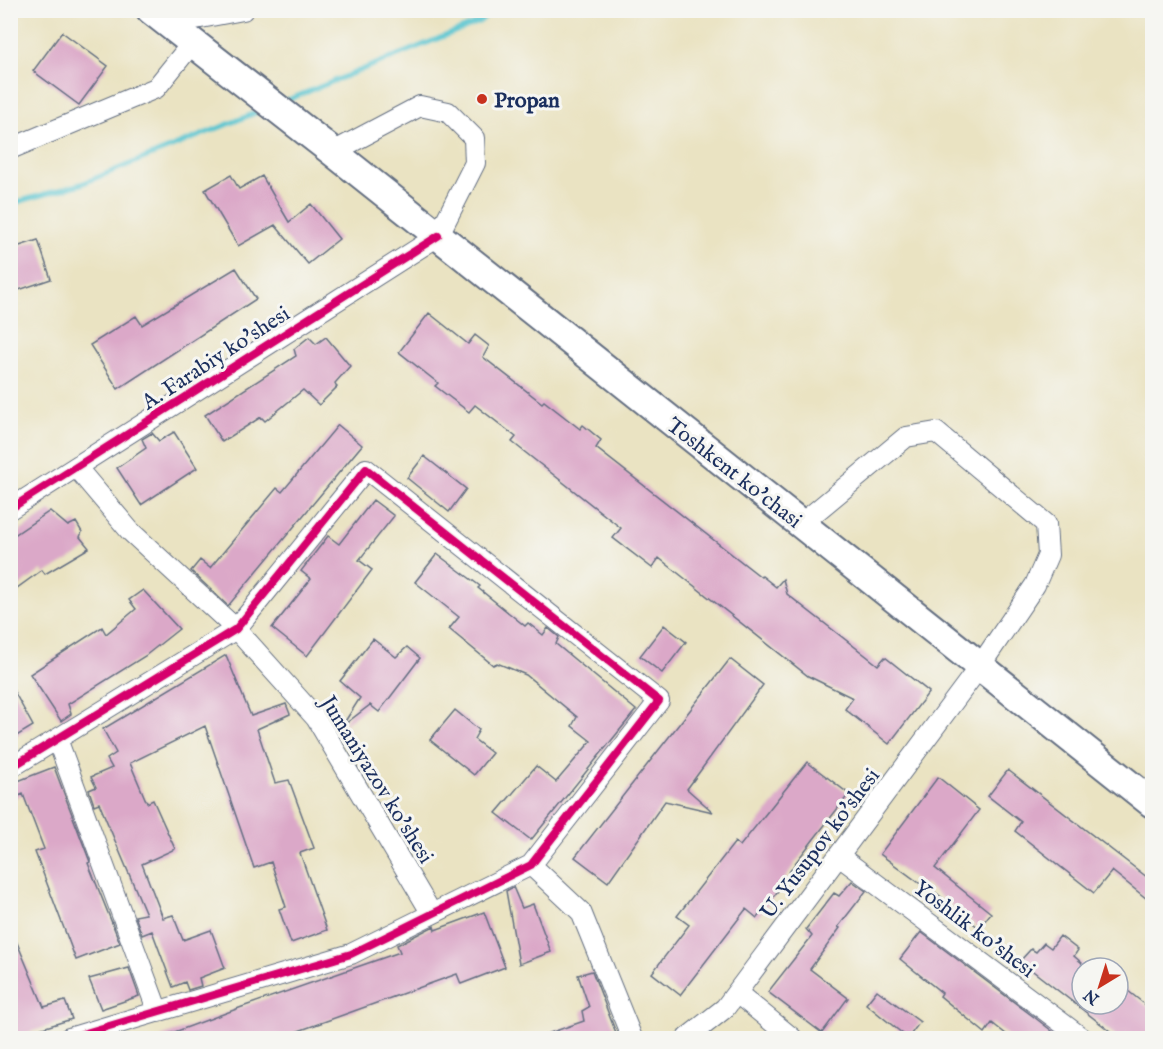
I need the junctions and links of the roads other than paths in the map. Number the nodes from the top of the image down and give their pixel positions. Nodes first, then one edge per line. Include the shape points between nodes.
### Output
1 (243, 10) edge
2 (160, 17) edge
3 (193, 42) junction
4 (325, 146) junction
5 (10, 149) edge
6 (438, 236) junction
7 (76, 467) junction
8 (10, 509) edge
9 (801, 524) junction
10 (236, 629) junction
11 (980, 666) junction
12 (57, 739) junction
13 (10, 768) edge
14 (1152, 803) edge
15 (839, 856) junction
16 (531, 866) junction
17 (432, 914) junction
18 (737, 993) junction
19 (158, 1012) junction
20 (69, 1038) edge
21 (632, 1038) edge
22 (687, 1038) edge
23 (792, 1038) edge
24 (1082, 1038) edge

1 - 2 street
2 - 3 highway
3 - 4 highway, Toshkent ko'chasi
3 - 5 street via 156,88
4 - 6 highway, Toshkent ko'chasi
4 - 6 street via 420,106 448,112 474,138 475,163
6 - 7 street, A. Farabiy ko'shesi
6 - 9 highway, Toshkent ko'chasi
7 - 8 street, A. Farabiy ko'shesi
7 - 10 street, Jumaniyazov ko'shesi via 130,531
9 - 11 highway, Toshkent ko'chasi
9 - 11 street, U. Yusupov ko'shesi via 906,437 936,432 1046,524 1048,555 1035,585
10 - 12 street
10 - 16 street via 366,470 659,701
10 - 17 street, Jumaniyazov ko'shesi via 316,718
11 - 14 highway, Toshkent ko'chasi
11 - 15 street, U. Yusupov ko'shesi
12 - 13 street
12 - 19 street
15 - 18 street, U. Yusupov ko'shesi
15 - 24 street, Yoshlik ko'shesi
16 - 17 street
16 - 21 street via 581,912
17 - 19 street via 351,954
18 - 22 street, U. Yusupov ko'shesi via 725,1008
18 - 23 street
19 - 20 street

